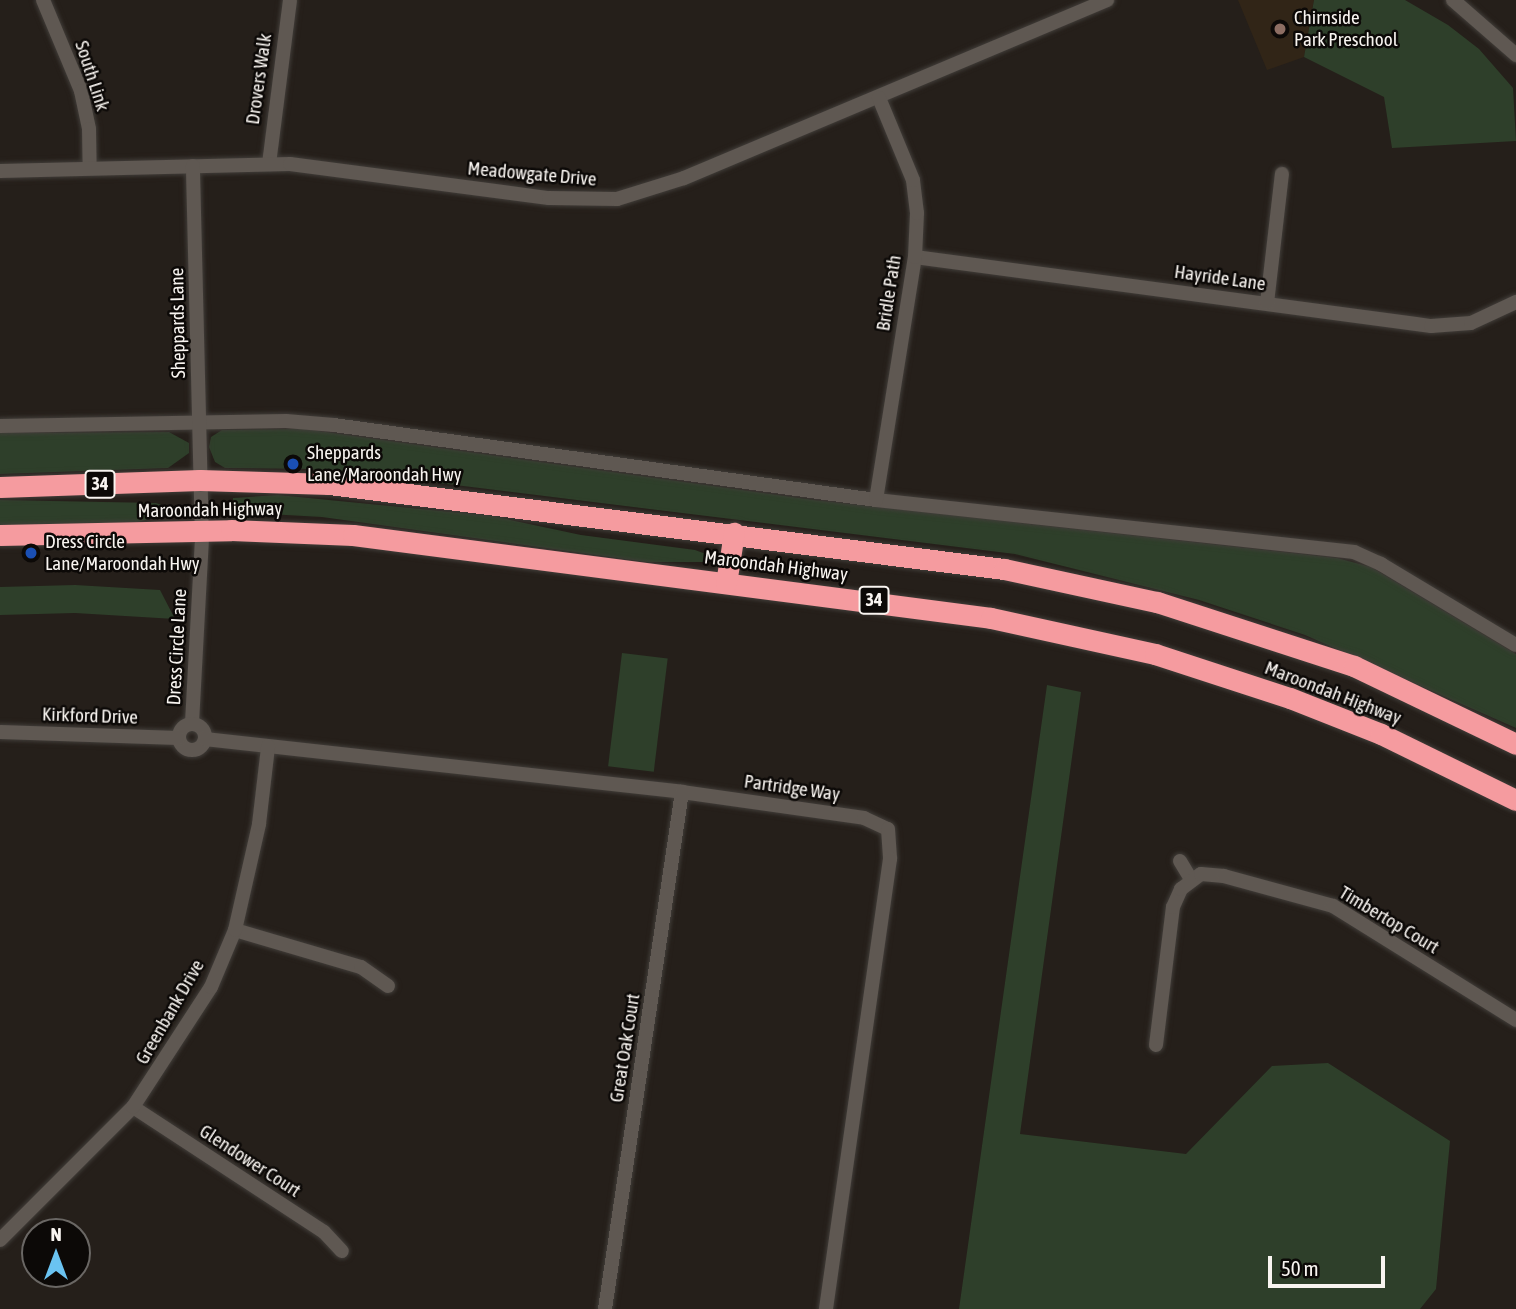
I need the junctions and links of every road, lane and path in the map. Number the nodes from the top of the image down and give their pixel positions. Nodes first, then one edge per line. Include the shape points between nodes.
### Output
1 (43, 0) edge
2 (290, 0) edge
3 (1107, 0) edge
4 (1454, 0) edge
5 (1516, 55) edge
6 (879, 98) junction
7 (269, 164) junction
8 (193, 166) junction
9 (90, 168) junction
10 (0, 171) edge
11 (1282, 174) dead end
12 (915, 257) junction
13 (1516, 302) edge
14 (1267, 303) junction
15 (200, 424) junction
16 (0, 426) edge
17 (201, 480) junction
18 (0, 486) edge
19 (876, 500) junction
20 (202, 530) junction
21 (734, 533) junction
22 (0, 535) edge
23 (726, 583) junction
24 (1516, 645) edge
25 (192, 723) junction
26 (0, 732) edge
27 (179, 738) junction
28 (205, 739) junction
29 (1516, 744) edge
30 (268, 747) junction
31 (682, 792) junction
32 (1516, 800) edge
33 (1180, 861) dead end
34 (1191, 879) junction
35 (235, 930) junction
36 (388, 986) dead end
37 (1516, 1020) edge
38 (1156, 1045) dead end
39 (133, 1107) junction
40 (0, 1240) edge
41 (342, 1251) dead end
42 (605, 1309) edge
43 (825, 1309) edge

1 - 9 street, South Link via 81,90
2 - 7 street, Drovers Walk
3 - 6 street, Meadowgate Drive
4 - 5 street
6 - 7 street, Meadowgate Drive via 651,191 617,199 549,198
6 - 12 street, Bridle Path via 913,180
7 - 8 street, Meadowgate Drive
8 - 9 street, Meadowgate Drive
8 - 15 street, Sheppards Lane
9 - 10 street, Meadowgate Drive
11 - 14 street
12 - 14 street, Hayride Lane
12 - 19 street, Bridle Path
13 - 14 street, Hayride Lane via 1471,323 1431,326
15 - 16 street
15 - 17 street, Sheppards Lane
15 - 19 street via 334,425
17 - 18 highway, Maroondah Highway / 34
17 - 20 street, Dress Circle Lane
17 - 21 highway, Maroondah Highway / 34 via 329,484
19 - 24 street via 1354,552
20 - 22 highway, Maroondah Highway / 34
20 - 23 highway, Maroondah Highway / 34 via 366,537
20 - 25 street, Dress Circle Lane
21 - 23 highway
21 - 29 highway, Maroondah Highway / 34 via 1004,569 1145,599 1354,666
23 - 32 highway, Maroondah Highway / 34 via 991,618 1155,654 1381,734
25 - 27 street via 181,729
25 - 28 street via 203,728
26 - 27 street, Kirkford Drive
27 - 28 street via 190,750 201,747
28 - 30 street, Partridge Way
30 - 31 street, Partridge Way
30 - 35 street, Greenbank Drive via 259,824
31 - 42 street, Great Oak Court
31 - 43 street, Partridge Way via 864,818 888,829 890,859
33 - 34 street
34 - 37 street, Timbertop Court via 1224,876 1333,906
34 - 38 street via 1173,907
35 - 36 street via 361,967
35 - 39 street, Greenbank Drive via 205,999
39 - 40 street, Greenbank Drive
39 - 41 street, Glendower Court via 324,1232

